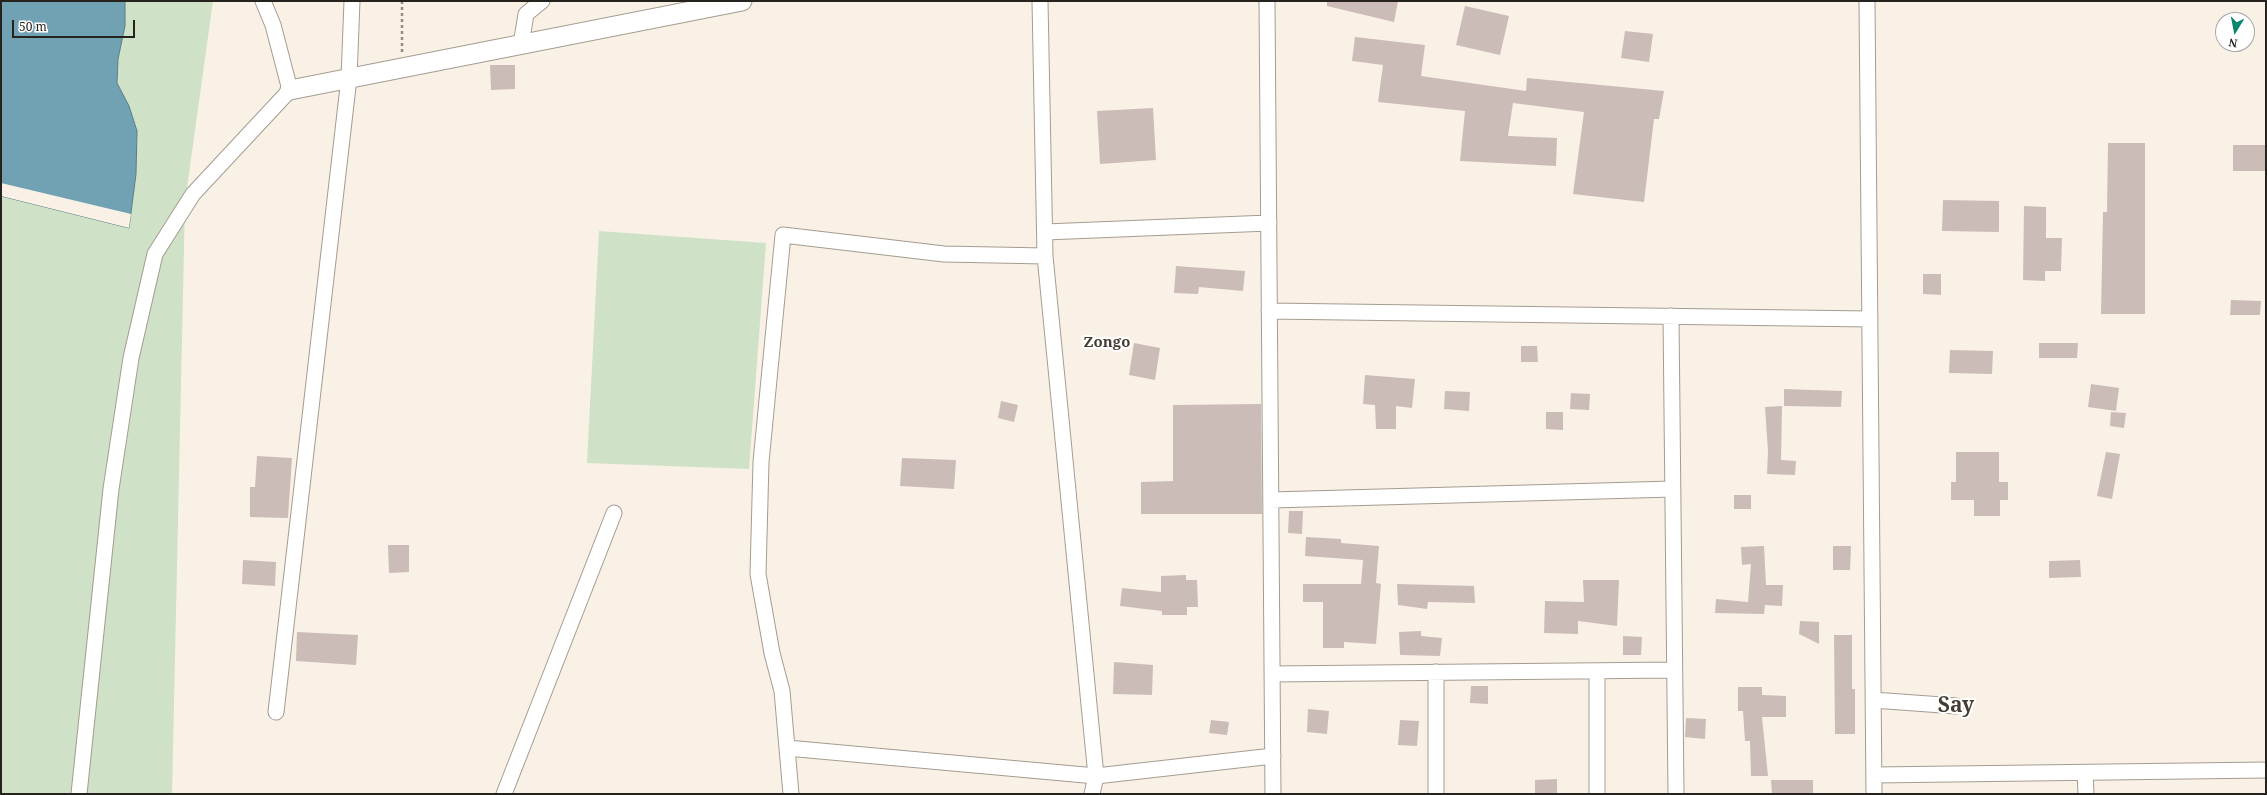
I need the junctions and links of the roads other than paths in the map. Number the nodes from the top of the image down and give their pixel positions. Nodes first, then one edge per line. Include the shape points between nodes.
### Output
1 (263, 1) edge
2 (352, 1) edge
3 (542, 1) edge
4 (742, 1) edge
5 (1040, 1) edge
6 (1267, 1) edge
7 (1867, 1) edge
8 (521, 45) junction
9 (349, 78) junction
10 (290, 90) junction
11 (1269, 223) junction
12 (1045, 232) junction
13 (1045, 256) junction
14 (1270, 311) junction
15 (1671, 316) junction
16 (1870, 318) junction
17 (1673, 489) junction
18 (1271, 500) junction
19 (614, 513) dead end
20 (1674, 670) junction
21 (1596, 671) junction
22 (1436, 672) junction
23 (1272, 674) junction
24 (1874, 700) junction
25 (1956, 706) dead end
26 (276, 712) dead end
27 (787, 748) junction
28 (1273, 756) junction
29 (2266, 770) edge
30 (2085, 773) junction
31 (1096, 776) junction
32 (1874, 776) junction
33 (79, 794) edge
34 (504, 794) edge
35 (791, 794) edge
36 (1092, 794) edge
37 (1273, 794) edge
38 (1436, 794) edge
39 (1597, 794) edge
40 (1676, 794) edge
41 (1874, 794) edge
42 (2086, 794) edge

1 - 10 street via 273,25
2 - 9 street
3 - 8 street via 526,14
4 - 8 street
5 - 12 street
6 - 11 street
7 - 16 street
8 - 9 street
9 - 10 street
9 - 26 street
10 - 33 street via 193,194 155,254 131,358 111,489
11 - 12 street
11 - 14 street
12 - 13 street
13 - 27 street via 944,254 783,235 761,462 758,574 772,653 782,691
13 - 31 street
14 - 15 street
14 - 18 street
15 - 16 street
15 - 17 street
16 - 24 street
17 - 18 street
17 - 20 street
18 - 23 street
19 - 34 street
20 - 21 street
20 - 40 street
21 - 22 street
21 - 39 street
22 - 23 street
22 - 38 street
23 - 28 street
24 - 25 street
24 - 32 street
27 - 31 street
27 - 35 street
28 - 31 street
28 - 37 street
29 - 30 street
30 - 32 street
30 - 42 street
31 - 36 street
32 - 41 street

